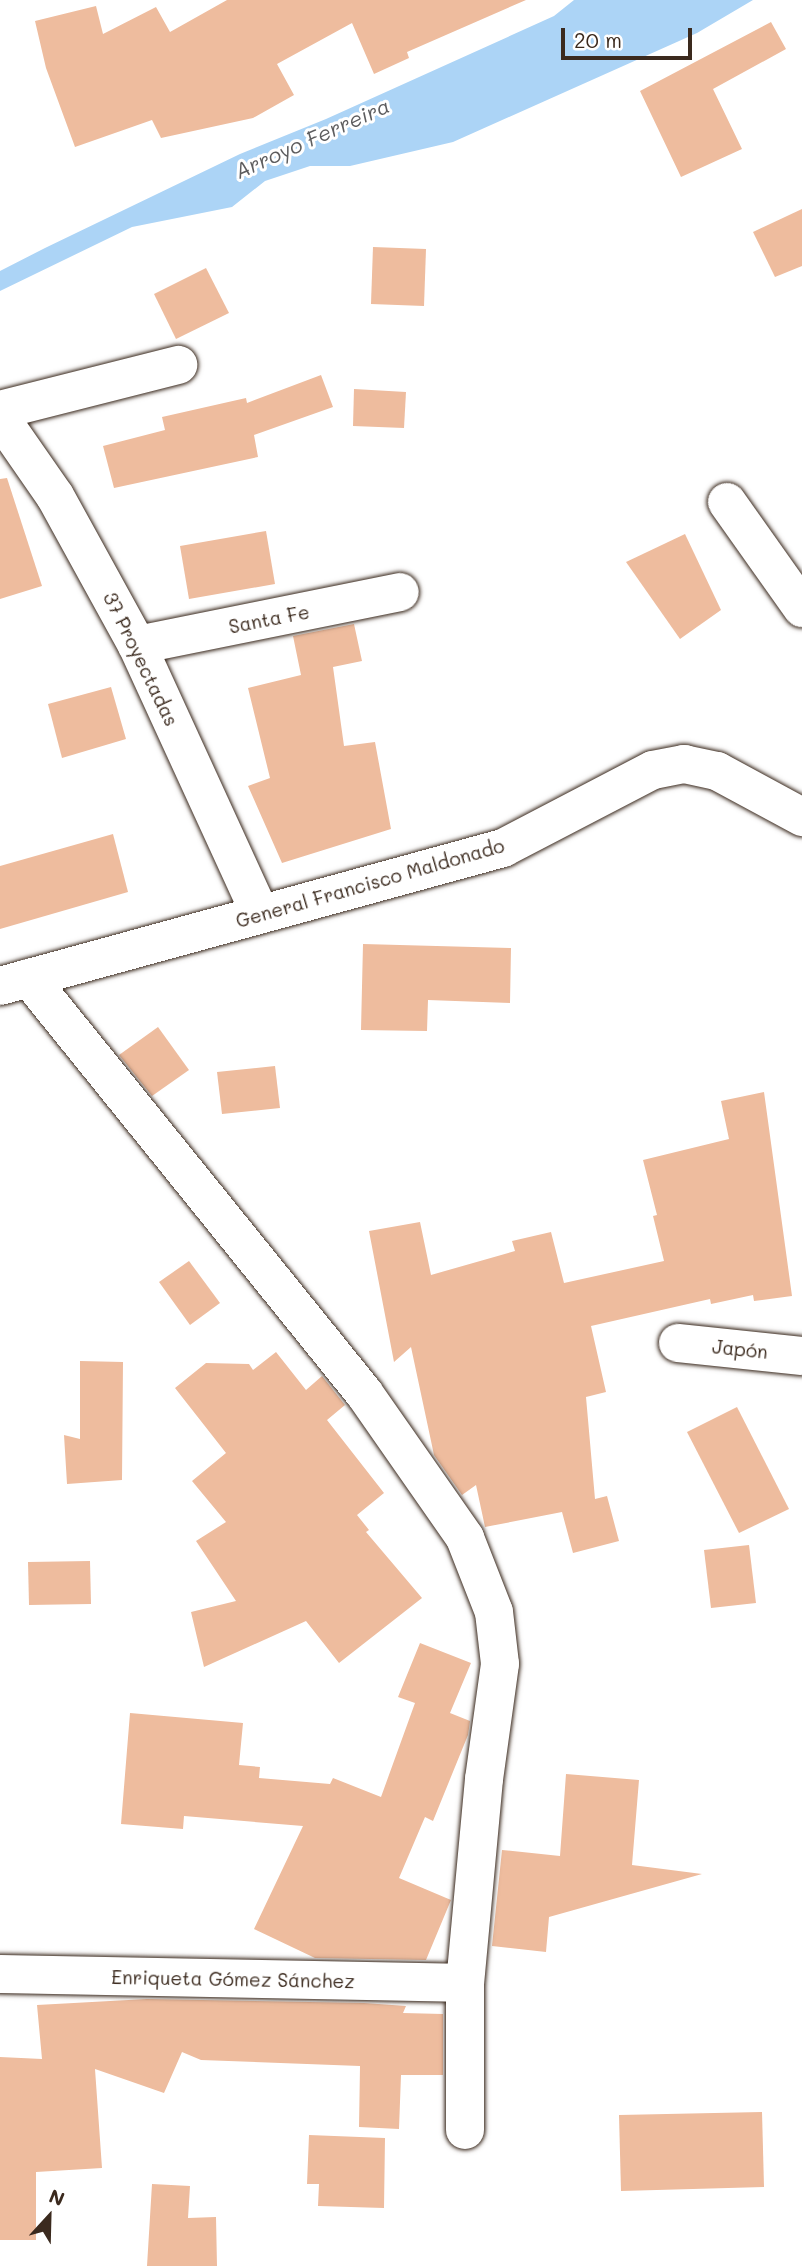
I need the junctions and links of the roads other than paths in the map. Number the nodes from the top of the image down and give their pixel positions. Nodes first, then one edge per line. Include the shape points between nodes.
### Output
1 (178, 365) dead end
2 (0, 410) edge
3 (0, 416) edge
4 (727, 502) dead end
5 (400, 592) dead end
6 (802, 608) edge
7 (137, 645) junction
8 (802, 817) edge
9 (260, 914) junction
10 (14, 982) edge
11 (678, 1343) dead end
12 (802, 1356) edge
13 (0, 1974) edge
14 (465, 1983) junction
15 (465, 2130) dead end

1 - 2 street
3 - 7 street, 37 Proyectadas via 55,496
4 - 6 street
5 - 7 street, Santa Fe
7 - 9 street, 37 Proyectadas
8 - 9 street, General Francisco Maldonado via 717,771 684,764 653,770 503,848
9 - 10 street, General Francisco Maldonado
10 - 14 street via 364,1393 465,1538 494,1612 500,1664
11 - 12 street, Japón
13 - 14 street, Enriqueta Gómez Sánchez
14 - 15 street

